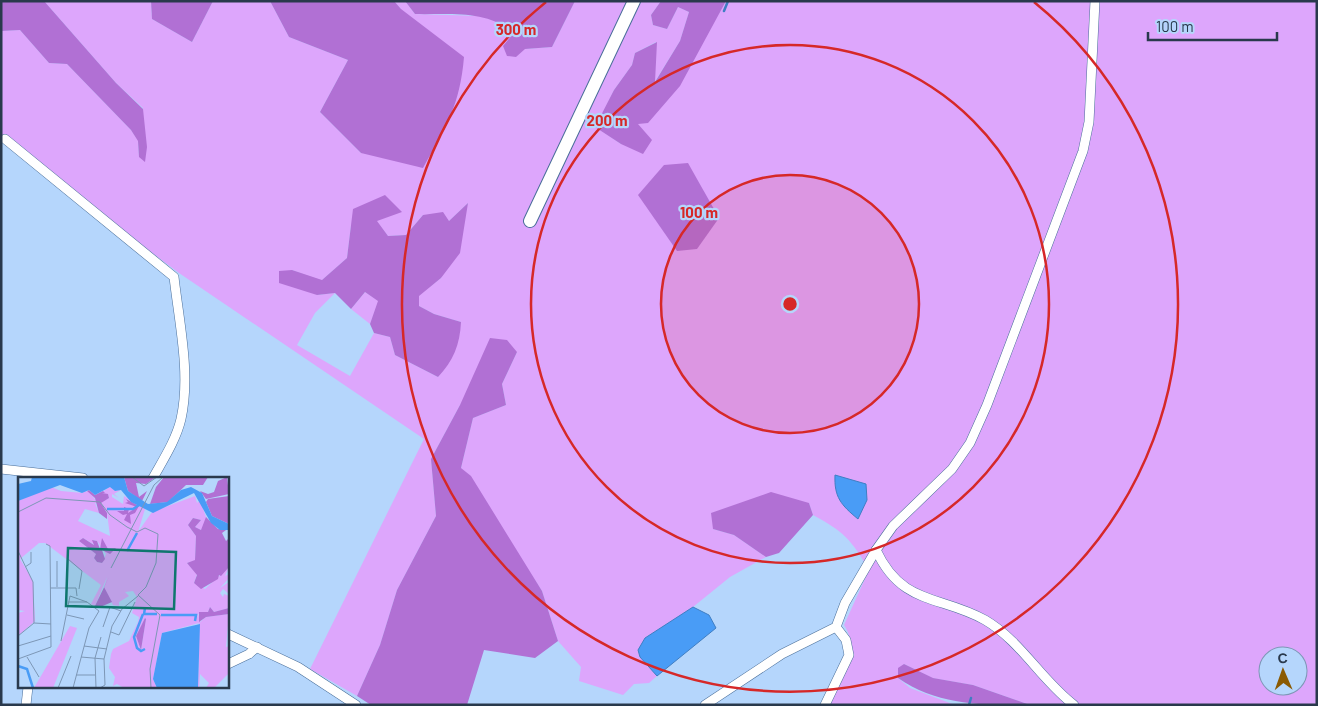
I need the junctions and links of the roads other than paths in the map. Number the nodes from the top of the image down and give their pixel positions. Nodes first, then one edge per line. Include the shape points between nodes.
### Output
1 (634, 1) edge
2 (1095, 1) edge
3 (5, 139) dead end
4 (530, 221) dead end
5 (1, 469) edge
6 (74, 477) edge
7 (154, 477) edge
8 (876, 550) junction
9 (836, 627) junction
10 (229, 634) edge
11 (257, 646) junction
12 (229, 664) edge
13 (28, 688) edge
14 (26, 705) edge
15 (356, 705) edge
16 (705, 705) edge
17 (824, 705) edge
18 (1074, 705) edge

1 - 4 street
2 - 8 street via 1089,122 1083,151 987,405 970,444 952,469 893,526
3 - 7 street via 174,277 184,402 177,431
5 - 6 street
8 - 9 street via 845,603
8 - 18 street via 882,563 913,594 968,612 1006,634 1046,680
9 - 16 street via 782,654
9 - 17 street via 846,640 849,654
10 - 11 street
11 - 12 street via 249,654
11 - 15 street
13 - 14 street

